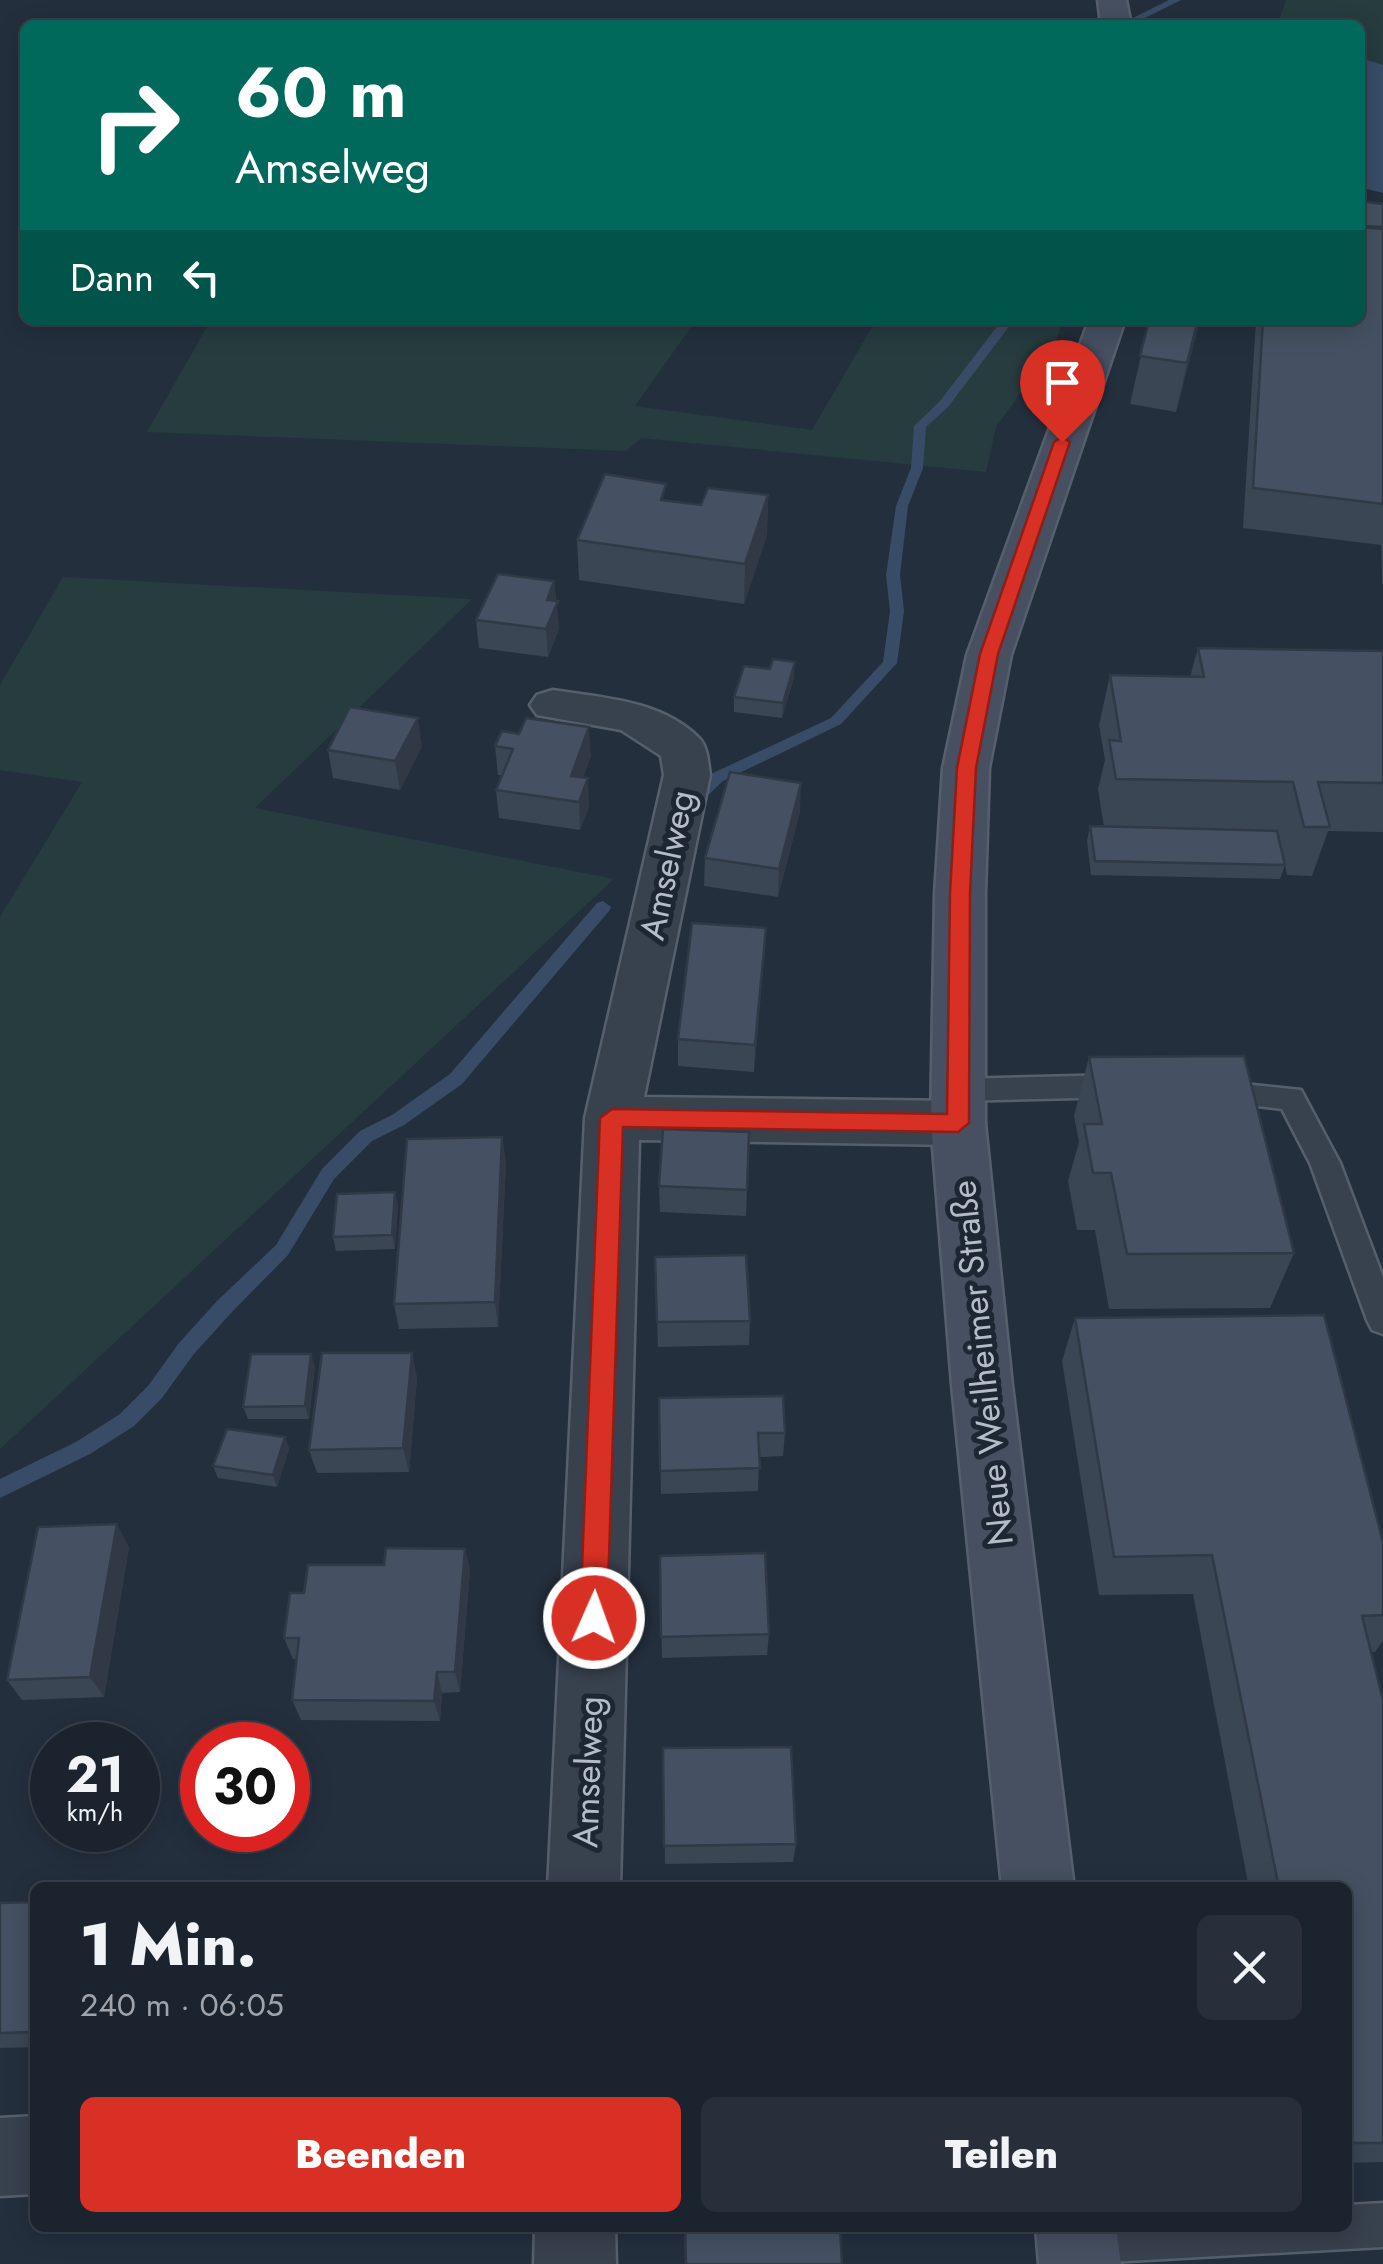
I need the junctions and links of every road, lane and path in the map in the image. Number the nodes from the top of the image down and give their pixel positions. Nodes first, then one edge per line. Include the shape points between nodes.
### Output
1 (1104, 325) edge
2 (553, 705) dead end
3 (958, 1106) junction
4 (612, 1118) junction
5 (1383, 1320) edge
6 (584, 1882) edge
7 (1037, 1882) edge
8 (30, 2155) edge
9 (0, 2157) edge
10 (1383, 2225) edge
11 (1352, 2228) edge
12 (575, 2232) edge
13 (1287, 2232) edge
14 (1078, 2246) edge
15 (574, 2264) edge

1 - 3 main road, Neue Weilheimer Straße via 989,654 966,768
2 - 4 street, Amselweg via 633,717 683,749 687,775
3 - 4 street
3 - 5 lane via 1167,1088 1291,1098 1325,1163
3 - 7 main road, Neue Weilheimer Straße
4 - 6 street, Amselweg
8 - 9 street
10 - 11 lane
12 - 15 street
13 - 14 lane

